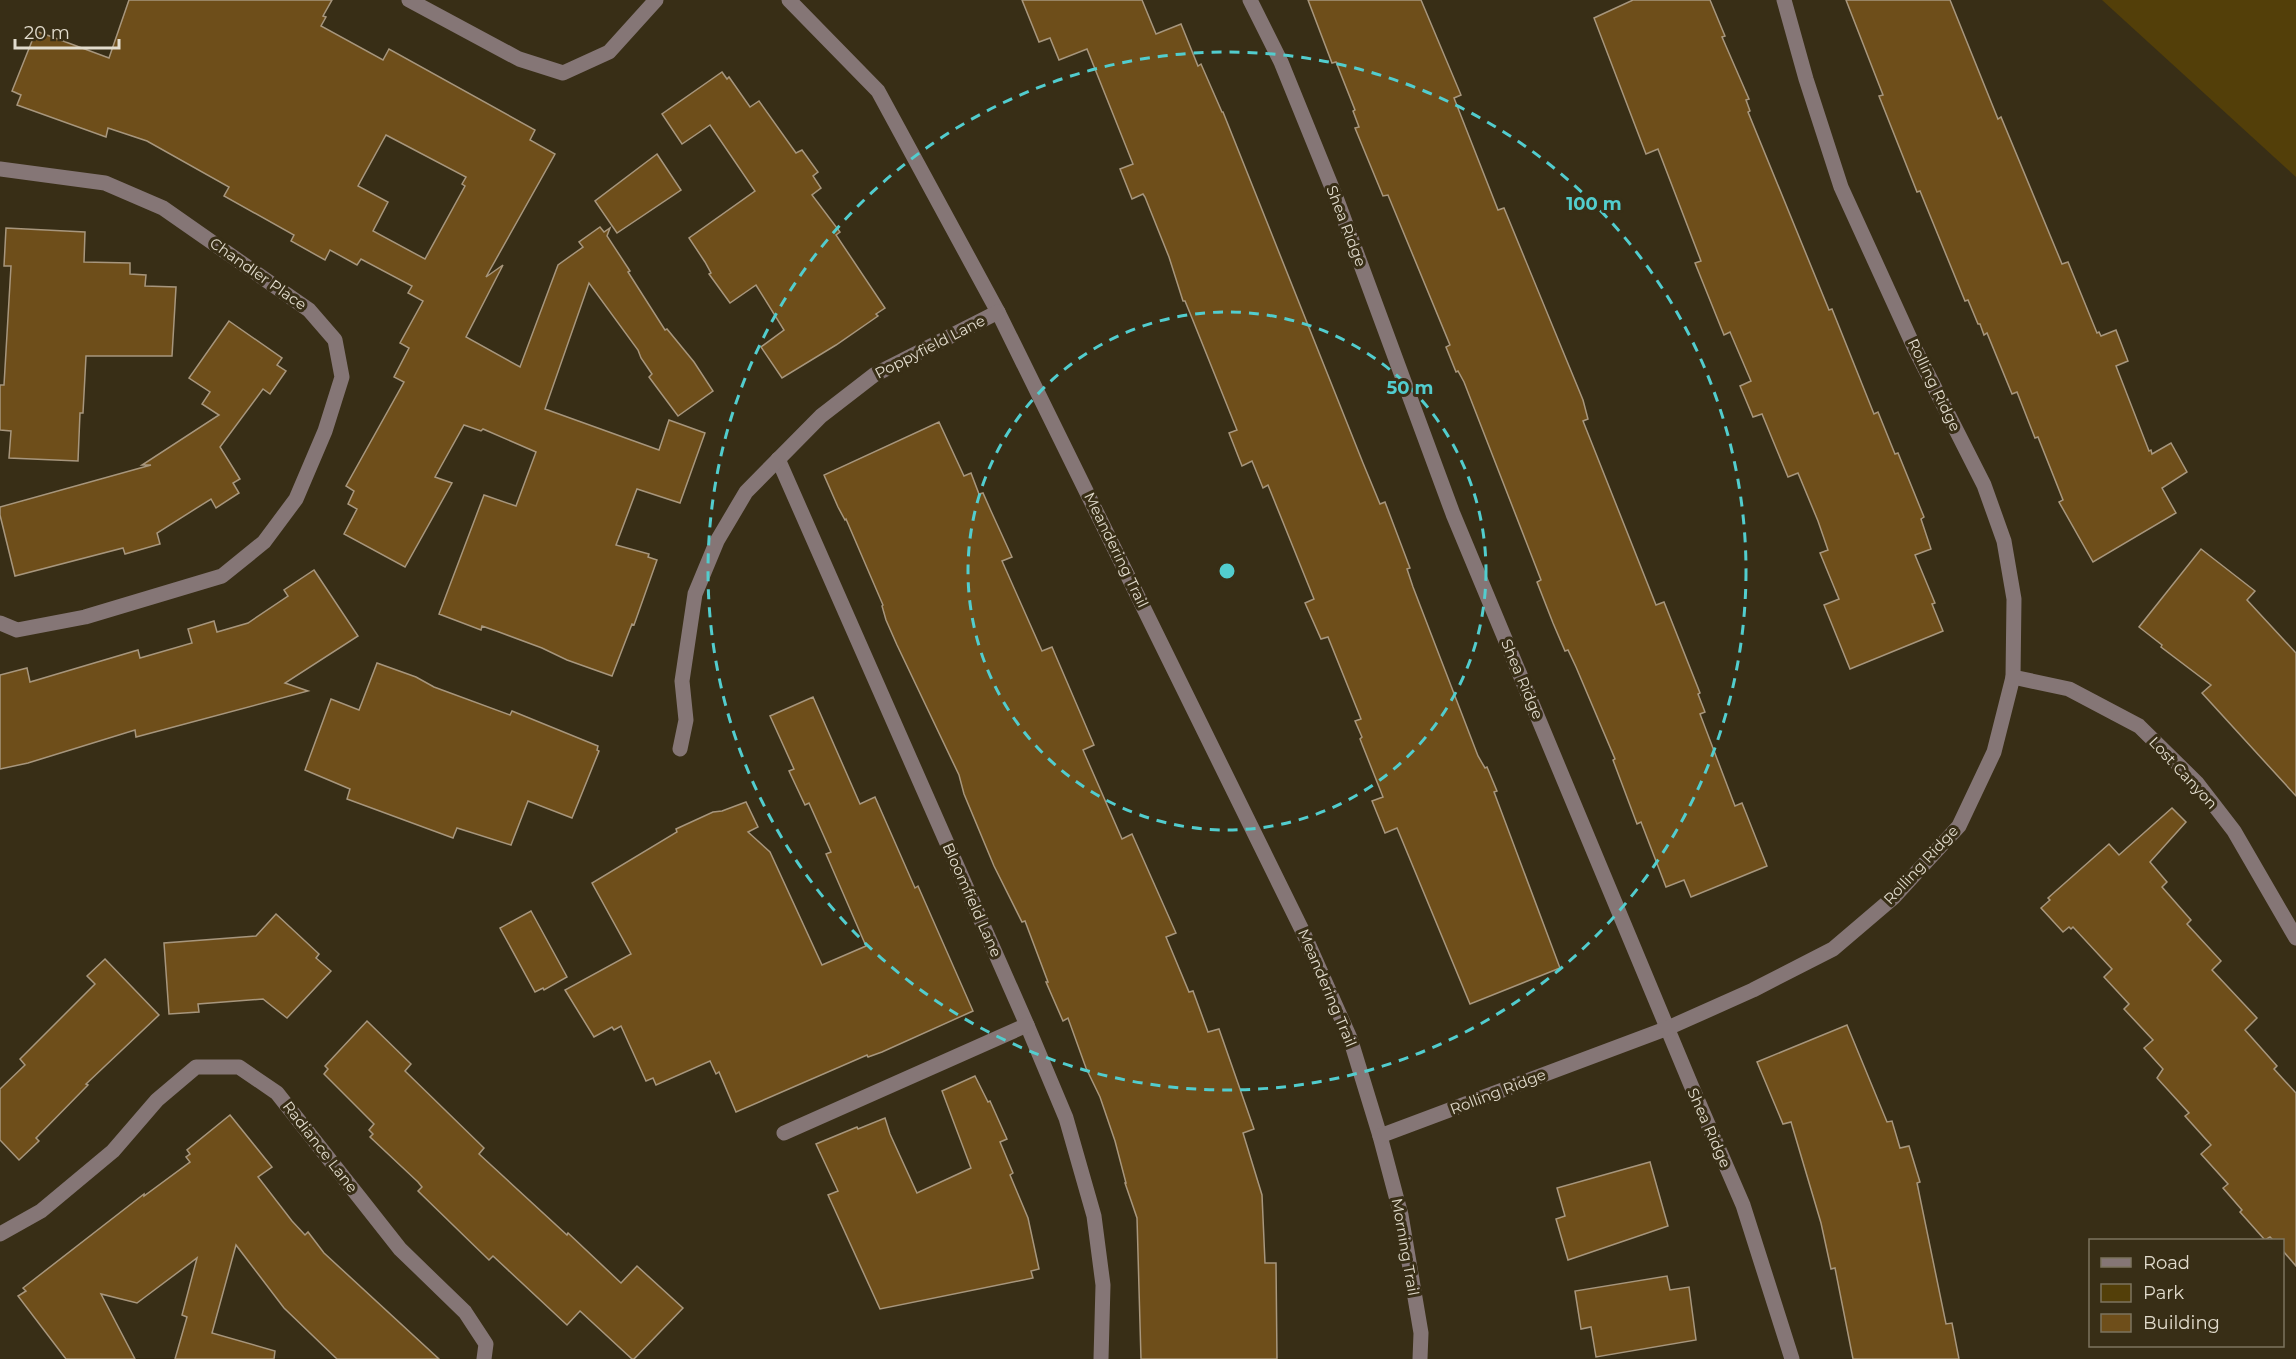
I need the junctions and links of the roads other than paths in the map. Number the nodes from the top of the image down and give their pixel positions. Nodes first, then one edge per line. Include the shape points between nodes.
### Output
1 (409, 0) edge
2 (656, 0) edge
3 (789, 0) edge
4 (1250, 0) edge
5 (1784, 0) edge
6 (0, 169) edge
7 (998, 312) junction
8 (777, 459) junction
9 (0, 622) edge
10 (2013, 677) junction
11 (680, 749) dead end
12 (2296, 938) edge
13 (1027, 1025) junction
14 (1668, 1028) junction
15 (784, 1133) dead end
16 (1380, 1137) junction
17 (0, 1234) edge
18 (484, 1359) edge
19 (1101, 1359) edge
20 (1420, 1359) edge
21 (1792, 1359) edge

1 - 2 street via 519,59 563,73 609,52
3 - 7 street, Meandering Trail via 878,91
4 - 14 street, Shea Ridge via 1337,200 1453,514
5 - 10 street, Rolling Ridge via 1841,187 1914,347 1984,485 2004,541 2014,599
6 - 9 street, Chandler Place via 105,183 163,208 309,310 335,340 342,377 296,499 264,542 222,576 85,617 17,630
7 - 8 street, Poppyfield Lane via 874,375 821,416
7 - 16 street, Meandering Trail via 1304,932 1350,1038
8 - 11 street, Poppyfield Lane via 746,492 717,541 694,594 682,681 686,720
8 - 13 street, Bloomfield Lane
10 - 12 street, Lost Canyon via 2069,689 2139,726 2197,783 2234,831
10 - 14 street, Rolling Ridge via 1994,752 1959,826 1894,897 1833,949
13 - 15 street
13 - 19 street, Bloomfield Lane via 1066,1118 1094,1216 1103,1285
14 - 16 street, Rolling Ridge
14 - 21 street, Shea Ridge via 1743,1205
16 - 20 street, Morning Trail via 1401,1215 1421,1333
17 - 18 street, Radiance Lane via 41,1211 113,1151 157,1100 195,1067 239,1067 277,1093 400,1248 465,1312 486,1344

